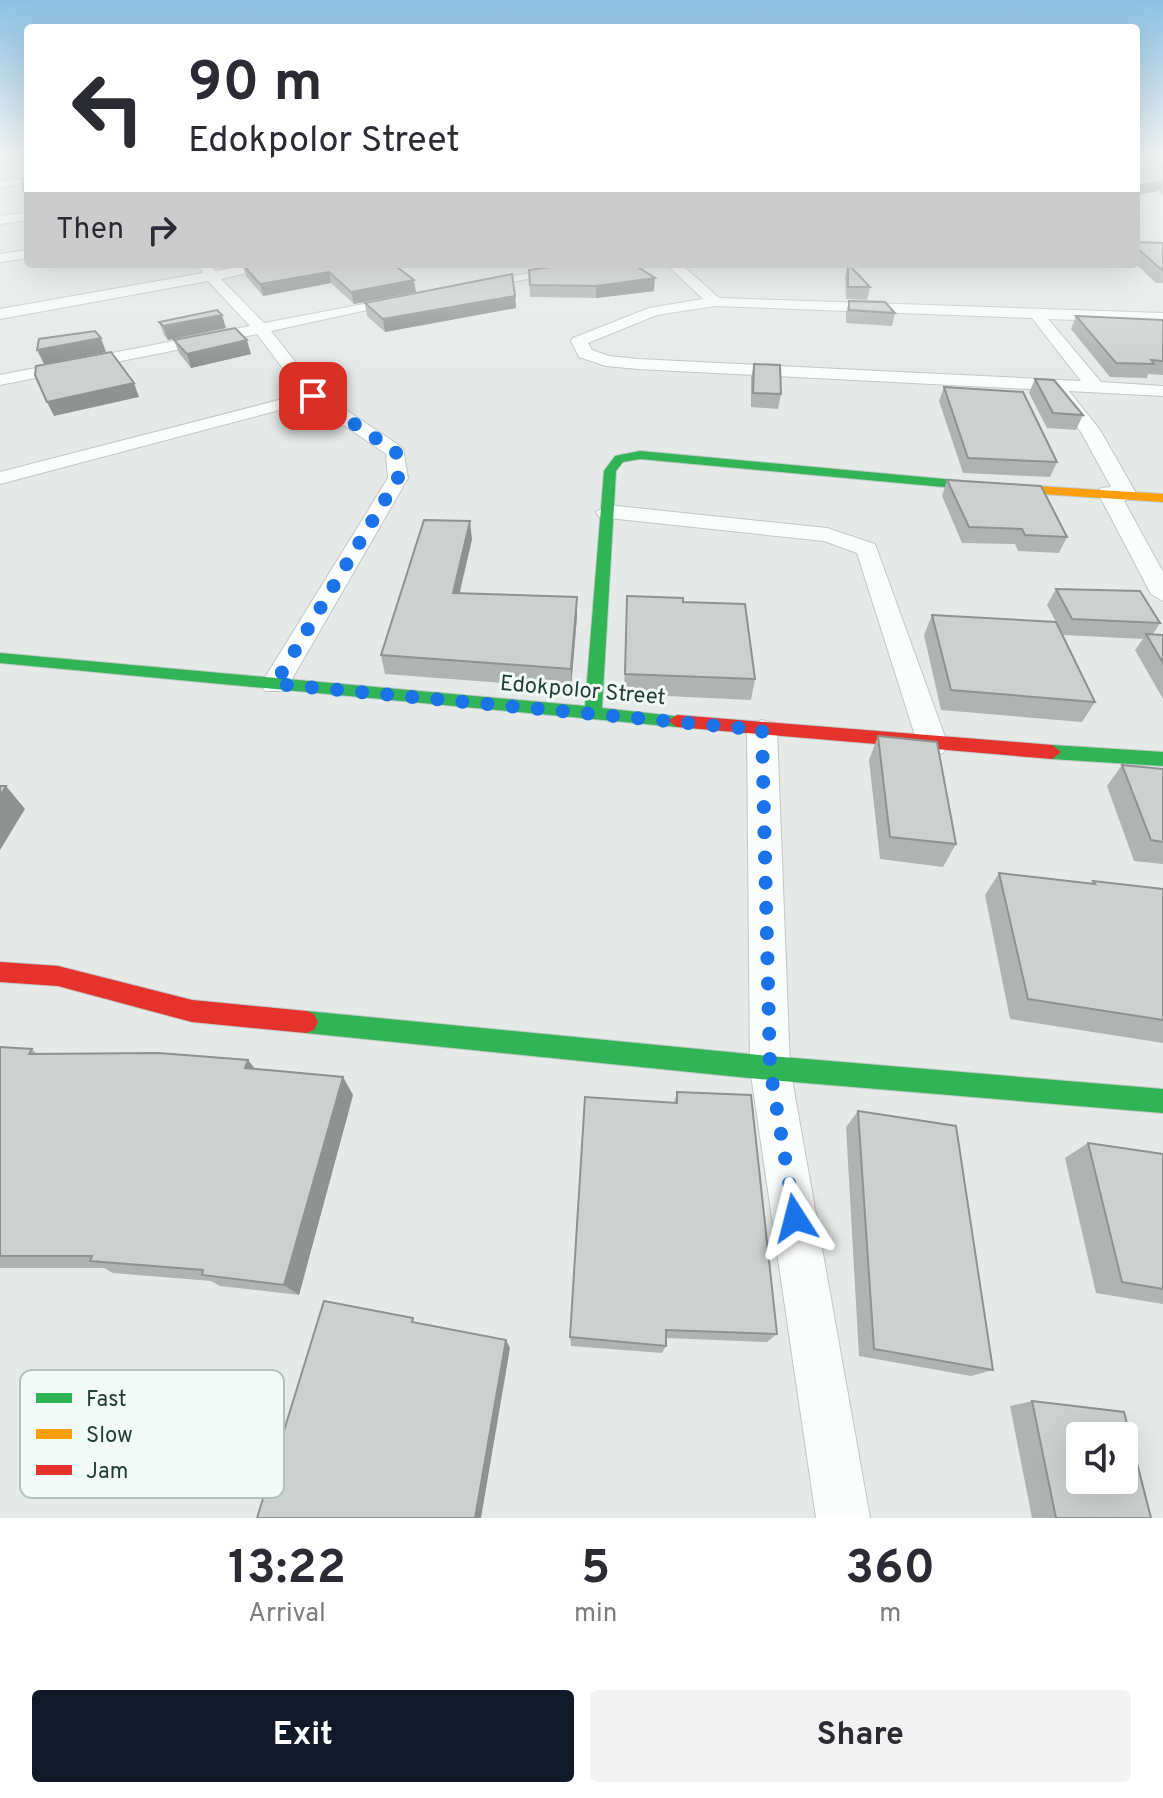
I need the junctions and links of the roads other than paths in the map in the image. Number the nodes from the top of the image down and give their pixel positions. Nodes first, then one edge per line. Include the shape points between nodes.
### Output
1 (24, 255) edge
2 (0, 258) edge
3 (232, 268) edge
4 (574, 268) edge
5 (677, 268) edge
6 (208, 270) edge
7 (453, 290) edge
8 (424, 296) edge
9 (715, 302) junction
10 (1035, 312) junction
11 (0, 314) edge
12 (1163, 318) edge
13 (261, 329) junction
14 (0, 380) edge
15 (1056, 386) junction
16 (1095, 387) junction
17 (1163, 391) edge
18 (313, 396) junction
19 (0, 478) edge
20 (1118, 494) junction
21 (1163, 498) edge
22 (607, 512) junction
23 (1163, 594) edge
24 (0, 658) edge
25 (275, 684) junction
26 (593, 714) junction
27 (762, 730) junction
28 (933, 745) junction
29 (1163, 759) edge
30 (0, 972) edge
31 (770, 1068) junction
32 (1163, 1101) edge
33 (843, 1518) edge

1 - 2 street
3 - 6 street
4 - 7 street
5 - 9 street
6 - 11 street
6 - 13 street
8 - 13 street
9 - 10 street
9 - 15 street via 654,311 579,341 585,353 606,361
10 - 12 street
10 - 16 street
13 - 14 street
13 - 18 street
15 - 16 street
15 - 20 street via 1090,430
16 - 17 street
18 - 19 street
18 - 25 street via 396,452 398,478
20 - 21 street
20 - 22 street via 903,481 640,455 619,459 610,471
20 - 23 street
22 - 26 street
22 - 28 street via 827,535 867,549
24 - 25 street, Edokpolor Street
25 - 26 street, Edokpolor Street
26 - 27 street, Edokpolor Street
27 - 28 street, Edokpolor Street
27 - 31 street
28 - 29 street, Edokpolor Street
30 - 31 street via 58,976 192,1011
31 - 32 street
31 - 33 street

